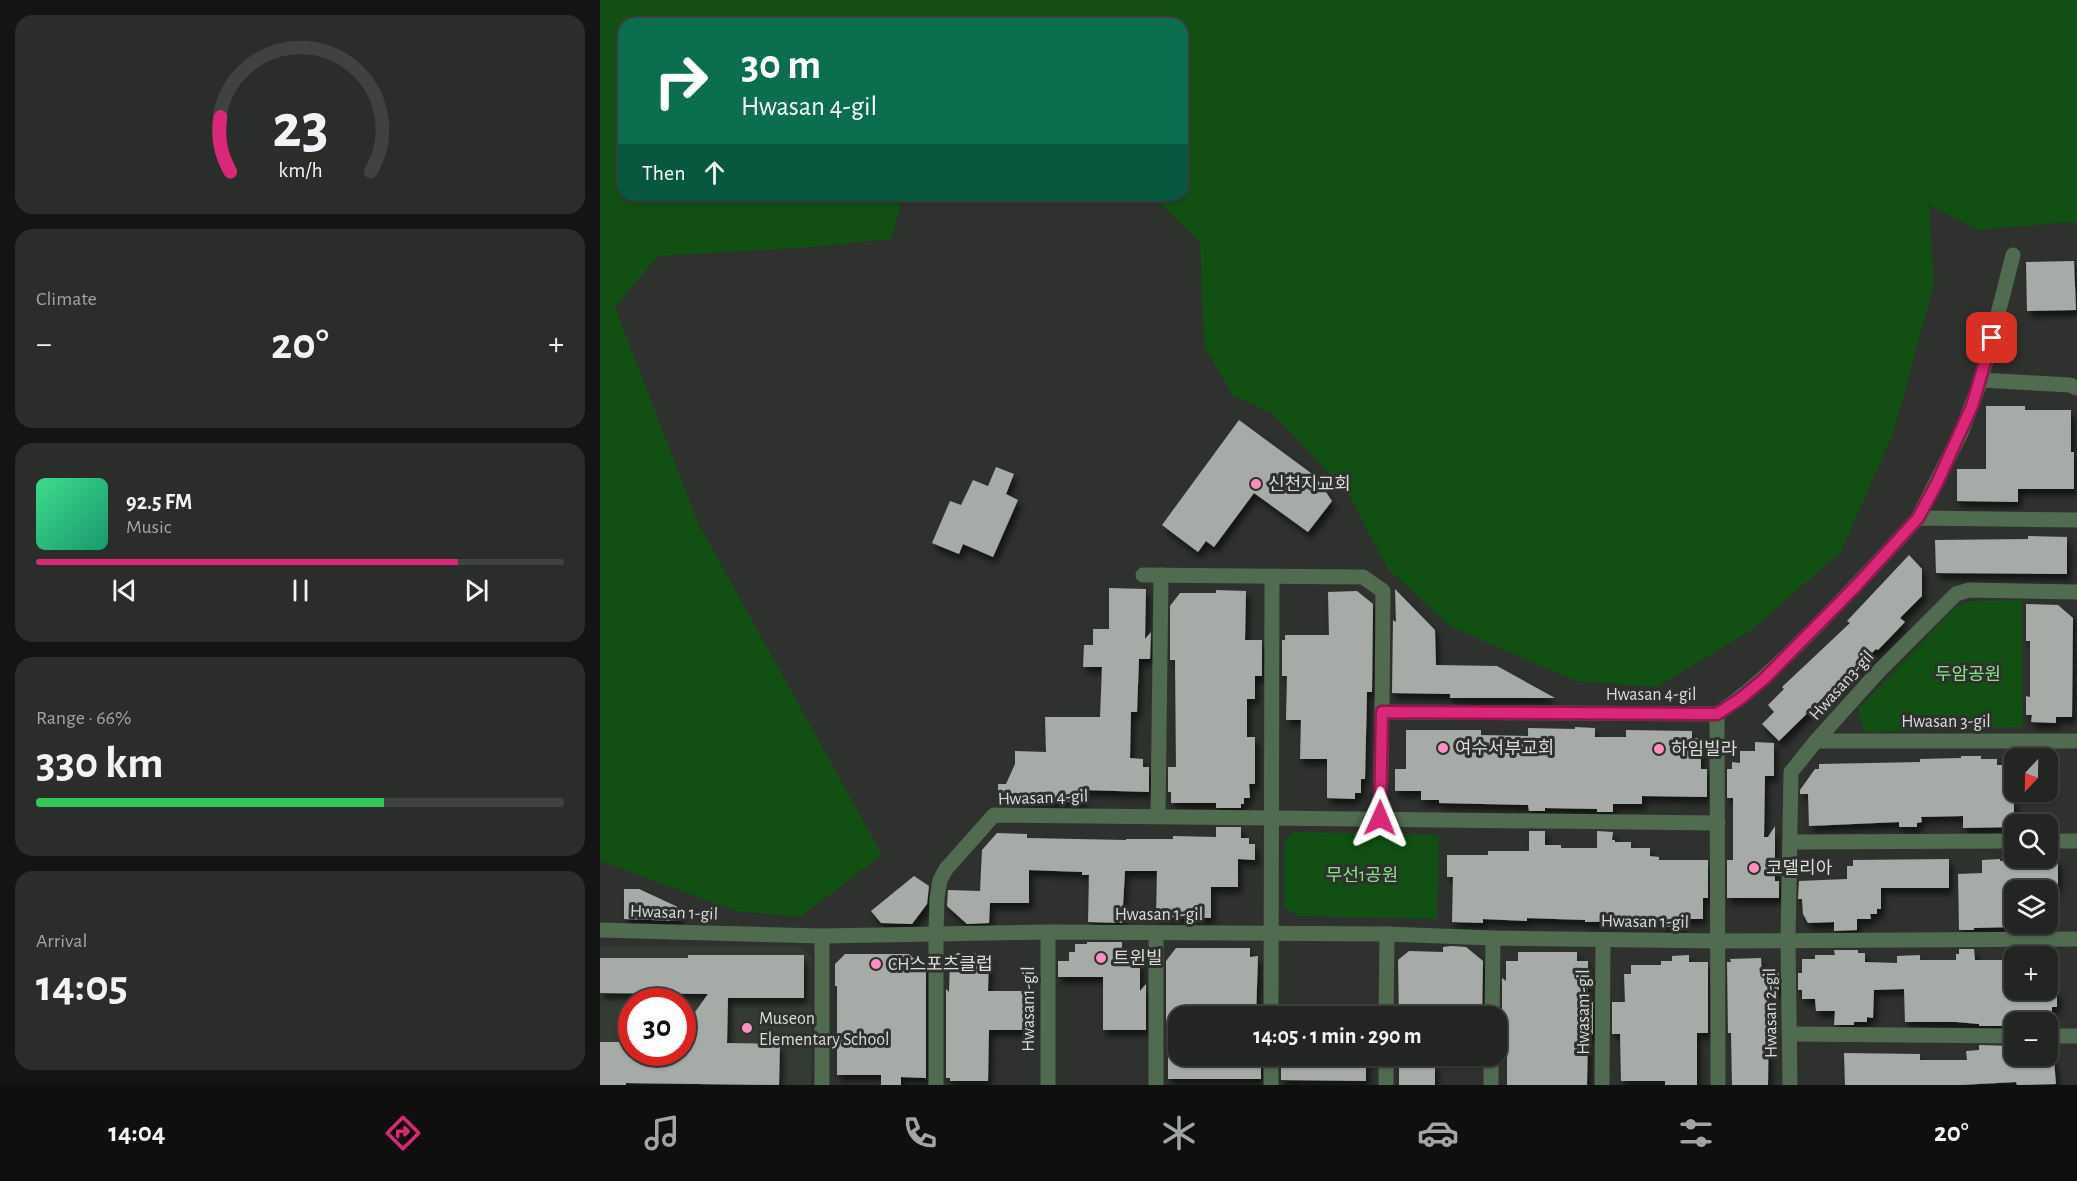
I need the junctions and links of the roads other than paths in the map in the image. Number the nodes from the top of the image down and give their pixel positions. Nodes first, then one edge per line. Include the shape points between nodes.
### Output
1 (2013, 255) dead end
2 (1981, 380) junction
3 (2077, 388) edge
4 (1918, 518) junction
5 (2077, 520) edge
6 (1143, 574) dead end
7 (1161, 575) junction
8 (1272, 576) junction
9 (2077, 592) edge
10 (1382, 712) junction
11 (1717, 714) junction
12 (1816, 741) junction
13 (2077, 741) edge
14 (1158, 815) junction
15 (1272, 817) junction
16 (1380, 818) junction
17 (1718, 823) junction
18 (2004, 841) edge
19 (2058, 841) edge
20 (2077, 841) edge
21 (1790, 842) junction
22 (600, 930) edge
23 (1048, 932) junction
24 (936, 933) junction
25 (1272, 933) junction
26 (1156, 934) junction
27 (1387, 934) junction
28 (822, 936) junction
29 (1493, 938) junction
30 (2077, 939) edge
31 (1603, 940) junction
32 (1788, 940) junction
33 (1718, 941) junction
34 (1271, 1006) edge
35 (1386, 1006) edge
36 (1492, 1006) edge
37 (1790, 1034) junction
38 (2004, 1036) edge
39 (2058, 1036) edge
40 (2077, 1036) edge
41 (1271, 1066) edge
42 (1386, 1066) edge
43 (1491, 1066) edge
44 (822, 1085) edge
45 (936, 1085) edge
46 (1048, 1085) edge
47 (1156, 1085) edge
48 (1271, 1085) edge
49 (1386, 1085) edge
50 (1491, 1085) edge
51 (1602, 1085) edge
52 (1718, 1085) edge
53 (1790, 1085) edge

1 - 2 street
2 - 3 street
2 - 4 street, Hwasan 4-gil via 1961,433
4 - 5 street
4 - 11 street, Hwasan 4-gil via 1764,679
6 - 7 street
7 - 8 street
7 - 14 street
8 - 10 street via 1363,577 1383,591
8 - 15 street
9 - 12 street, Hwasan3-gil via 1969,590 1956,594
10 - 11 street, Hwasan 4-gil
10 - 16 street
11 - 17 street
12 - 13 street, Hwasan 3-gil
12 - 21 street, Hwasan3-gil via 1791,772
14 - 15 street, Hwasan 4-gil
14 - 24 street, Hwasan 4-gil via 994,815 940,880
15 - 16 street, Hwasan 4-gil
15 - 25 street
16 - 17 street, Hwasan 4-gil
17 - 33 street
18 - 21 street
19 - 20 street
21 - 32 street, Hwasan3-gil
22 - 28 street, Hwasan 1-gil
23 - 24 street, Hwasan 1-gil
23 - 26 street, Hwasan 1-gil
23 - 46 street, Hwasan1-gil
24 - 28 street, Hwasan 1-gil
24 - 45 street
25 - 26 street, Hwasan 1-gil
25 - 27 street, Hwasan 1-gil
25 - 34 street
26 - 47 street
27 - 29 street, Hwasan 1-gil
27 - 35 street
28 - 44 street
29 - 31 street, Hwasan 1-gil
29 - 36 street
30 - 32 street, Hwasan 1-gil
31 - 33 street, Hwasan 1-gil
31 - 51 street, Hwasan1-gil
32 - 33 street, Hwasan 1-gil
32 - 37 street, Hwasan 2-gil
33 - 52 street
37 - 38 street
37 - 53 street, Hwasan 2-gil
39 - 40 street
41 - 48 street
42 - 49 street
43 - 50 street

